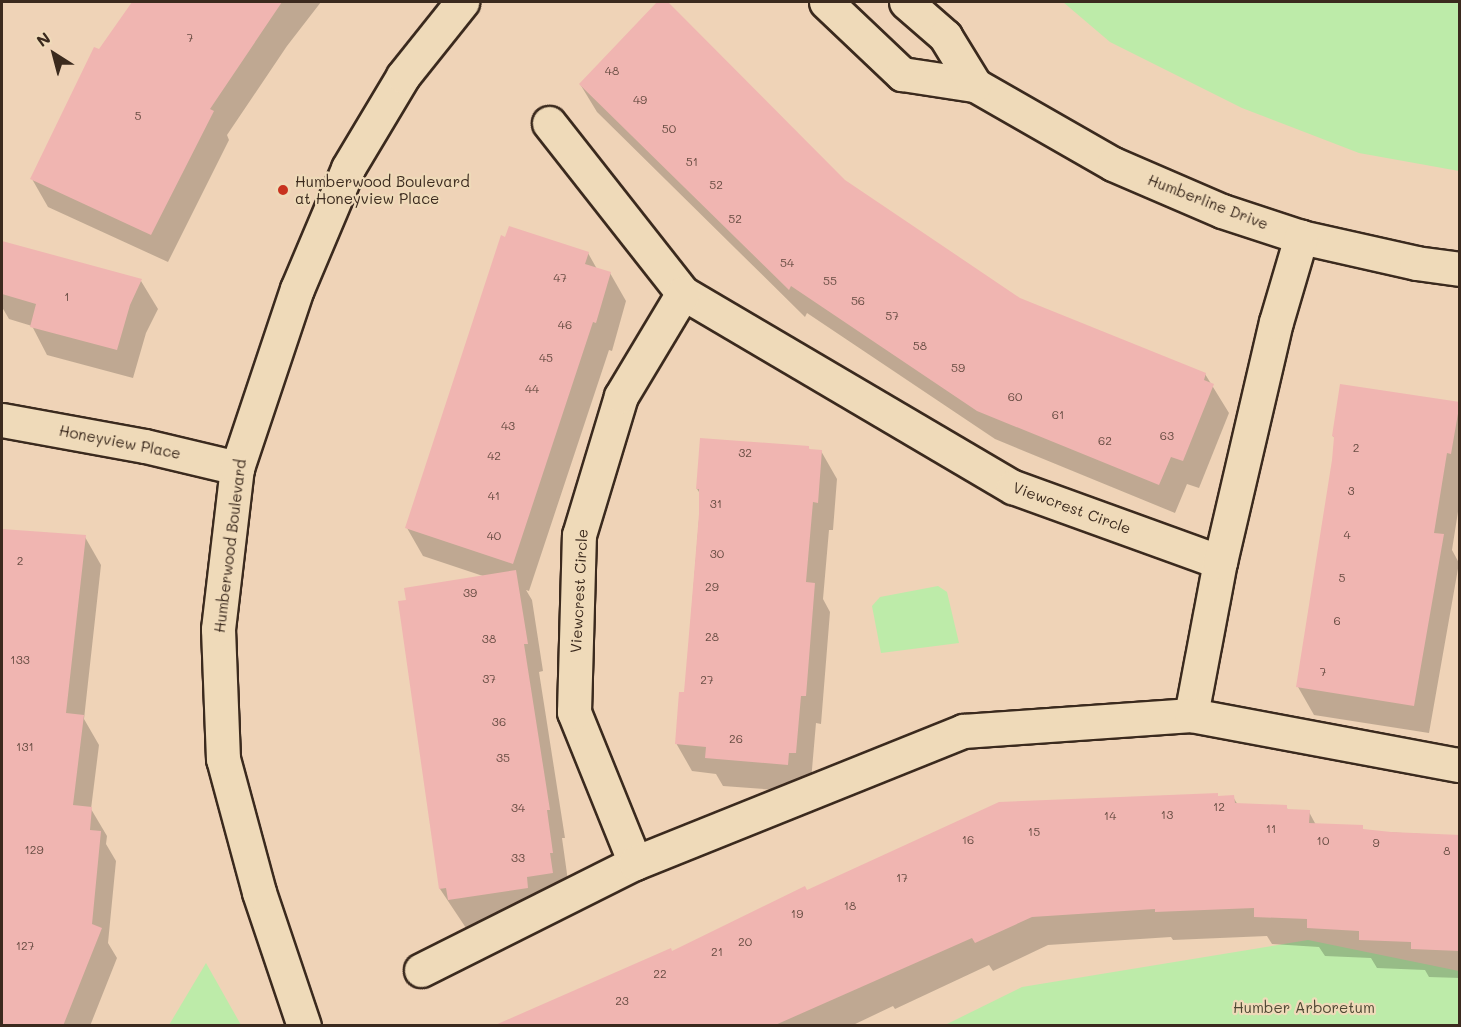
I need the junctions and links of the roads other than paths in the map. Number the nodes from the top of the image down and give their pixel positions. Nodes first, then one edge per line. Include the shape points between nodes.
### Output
1 (462, 2) edge
2 (826, 2) edge
3 (906, 2) edge
4 (975, 85) junction
5 (549, 123) dead end
6 (1301, 237) junction
7 (1460, 269) edge
8 (683, 293) junction
9 (2, 420) edge
10 (237, 468) junction
11 (1220, 562) junction
12 (1191, 715) junction
13 (1458, 765) dead end
14 (635, 863) junction
15 (421, 970) dead end
16 (304, 1026) edge

1 - 10 street, Humberwood Boulevard via 403,76 348,168 297,289
2 - 4 street, Humberline Drive via 902,74
3 - 4 street, Humberline Drive via 945,36
4 - 6 street, Humberline Drive via 1113,164 1222,211
5 - 8 street, Viewcrest Circle
6 - 7 street, Humberline Drive
6 - 11 street via 1276,322
8 - 11 street, Viewcrest Circle via 1013,487
8 - 14 street, Viewcrest Circle via 621,396 579,535 574,712
9 - 10 street, Honeyview Place via 145,446
10 - 16 street, Humberwood Boulevard via 218,629 223,759 259,892
11 - 12 street
12 - 13 street
12 - 14 street via 963,731
14 - 15 street

